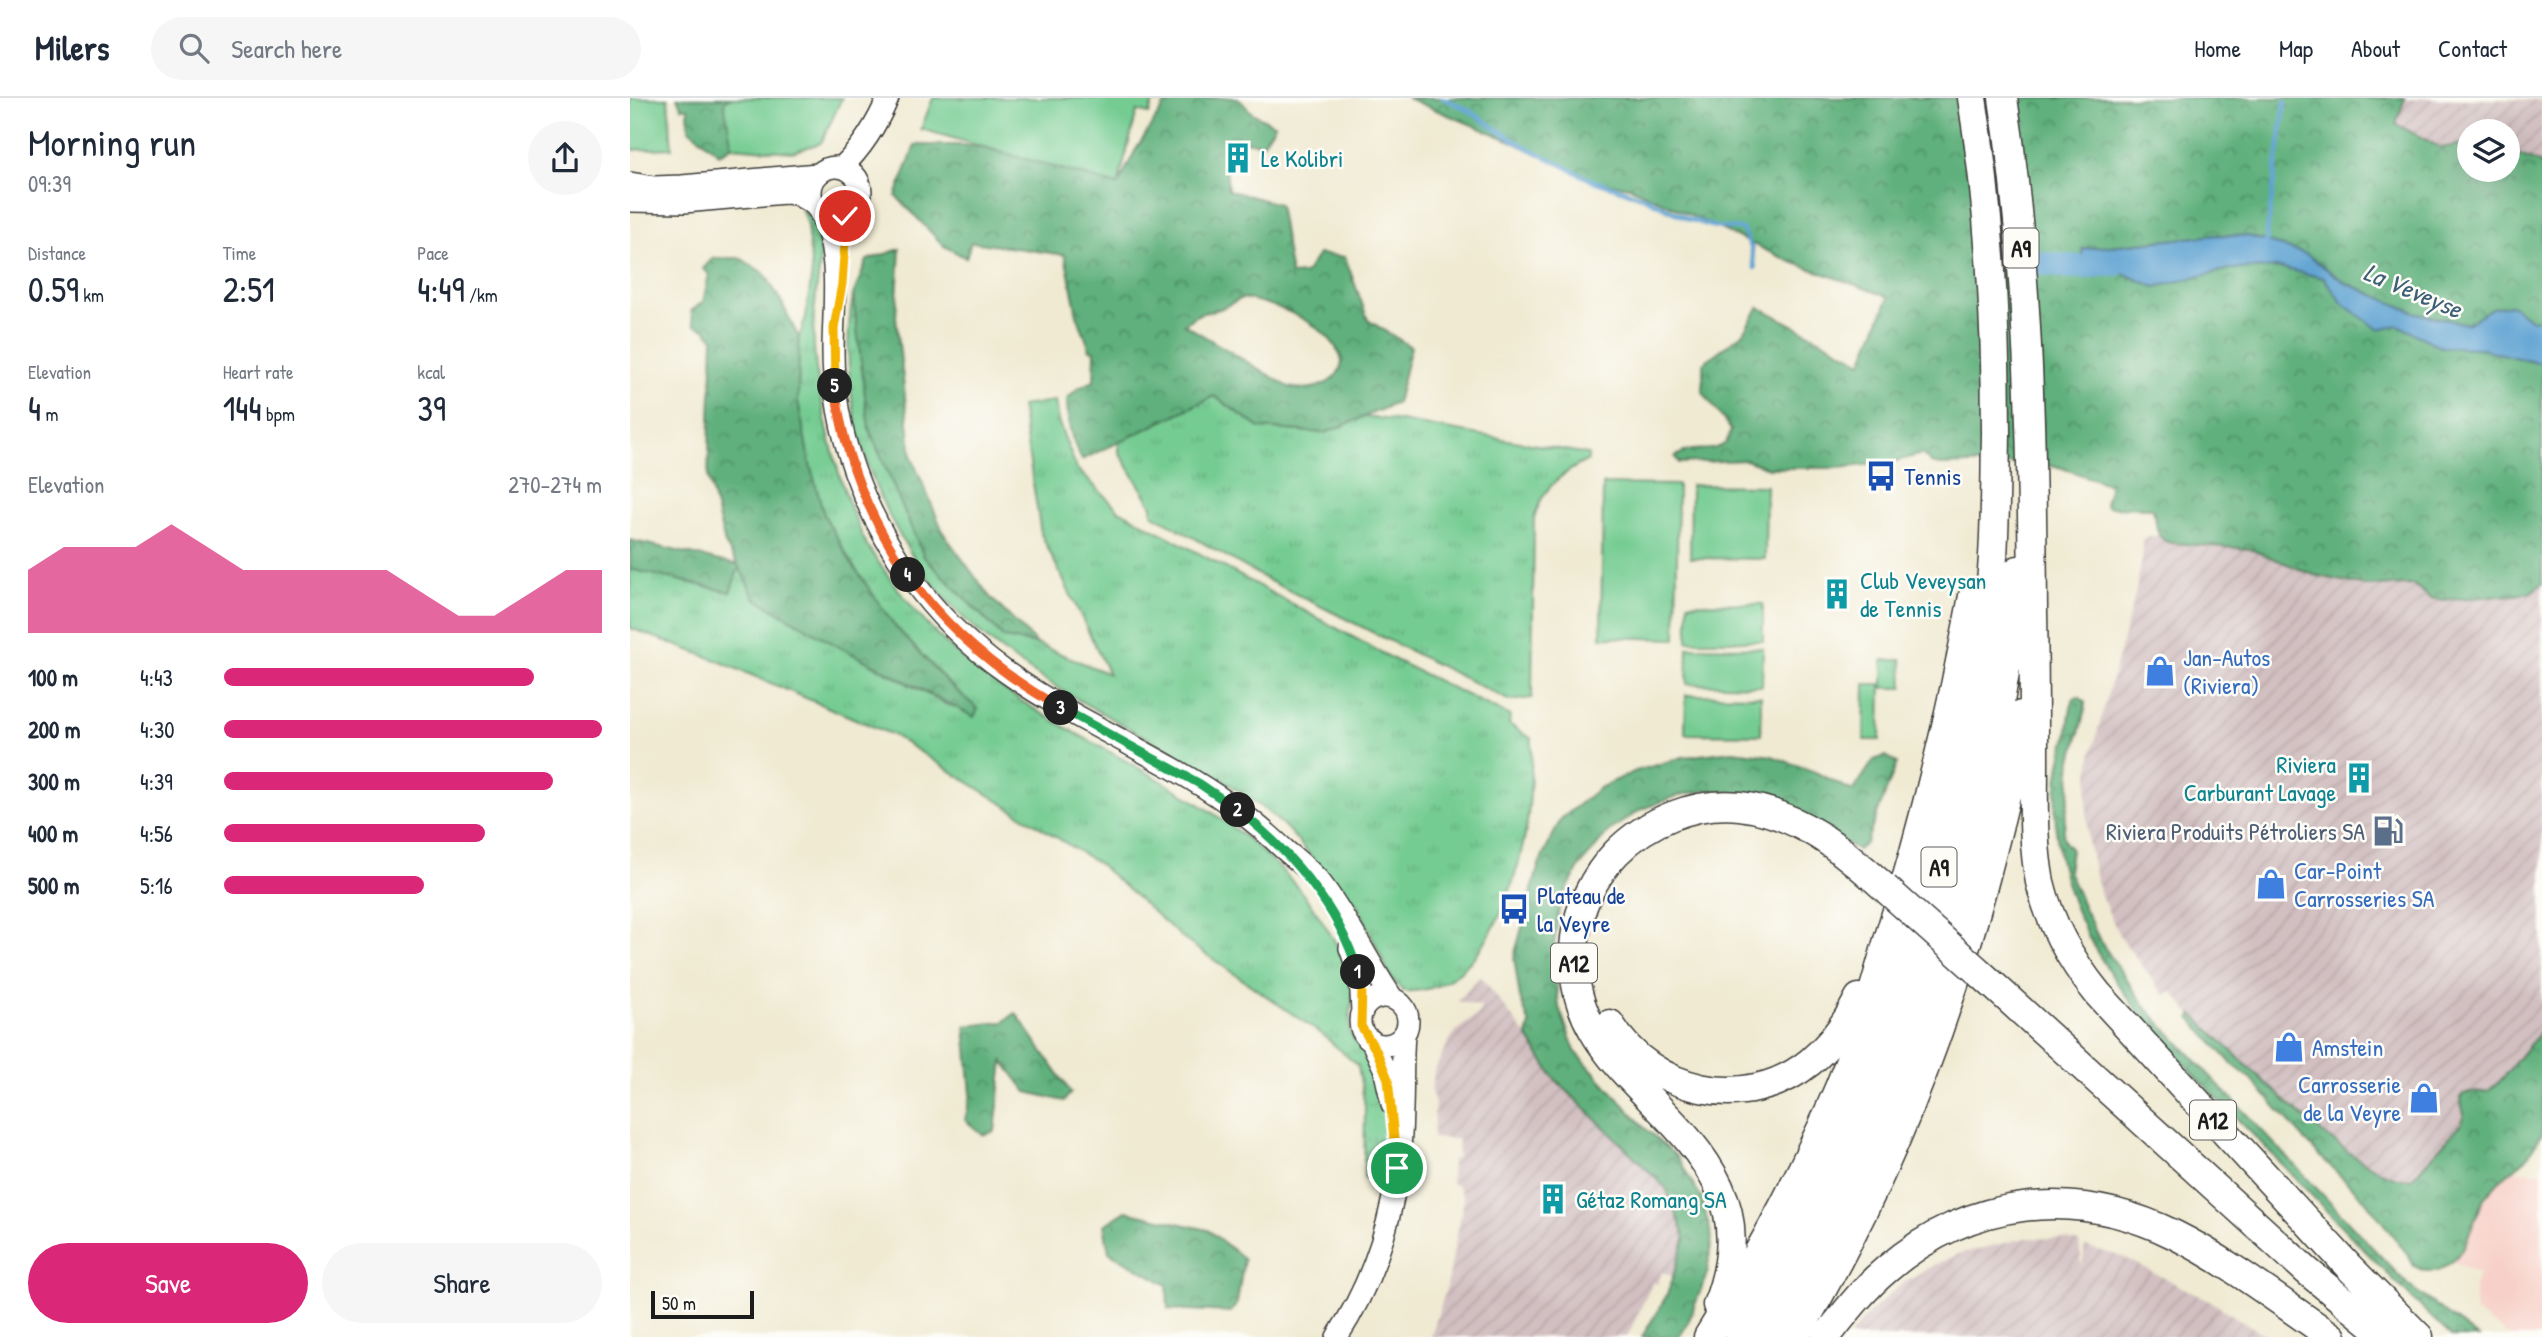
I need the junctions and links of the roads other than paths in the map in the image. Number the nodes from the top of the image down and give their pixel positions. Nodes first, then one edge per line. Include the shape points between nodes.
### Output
1 (888, 98) edge
2 (1972, 98) edge
3 (2003, 98) edge
4 (877, 123) junction
5 (842, 167) junction
6 (818, 174) junction
7 (630, 184) edge
8 (861, 187) junction
9 (630, 201) edge
10 (816, 207) junction
11 (853, 211) junction
12 (834, 328) junction
13 (1991, 493) junction
14 (2029, 494) junction
15 (1285, 850) junction
16 (1883, 898) junction
17 (1886, 946) junction
18 (1977, 982) junction
19 (1393, 999) junction
20 (1362, 1012) junction
21 (1404, 1034) junction
22 (1371, 1040) junction
23 (1397, 1168) junction
24 (1337, 1337) edge
25 (1706, 1337) edge
26 (1739, 1337) edge
27 (1768, 1337) edge
28 (1795, 1337) edge
29 (1826, 1337) edge
30 (2332, 1337) edge
31 (2365, 1337) edge
32 (2387, 1337) edge
33 (2419, 1337) edge

1 - 4 main road
2 - 13 highway, A9 via 1989,226 1996,362
3 - 14 highway, A9 via 2021,239
4 - 5 main road
4 - 8 main road
5 - 6 main road via 829,167
5 - 8 main road via 856,176
6 - 7 main road via 682,186
6 - 10 main road via 811,188
8 - 11 main road
9 - 10 main road via 684,202 785,193 796,194
10 - 11 main road via 836,217
10 - 12 main road via 831,238
11 - 12 main road via 846,227
12 - 15 main road via 838,408 861,487 896,556 939,615 1018,682 1200,784
13 - 17 highway via 1961,653 1919,836
13 - 26 highway, A9 via 1990,589 1974,704 1952,813 1917,946 1870,1075 1828,1169
14 - 27 highway, A9 via 1993,740 1950,920 1867,1144
14 - 28 highway via 2025,683 2006,792 1972,926 1937,1036 1888,1157
14 - 33 highway, A12 via 2035,848 2056,928 2098,994
15 - 19 main road via 1332,899
15 - 20 main road via 1348,944 1360,976
16 - 17 highway, A12 via 1778,834 1742,825 1695,828 1648,850 1612,890 1594,938 1595,982 1614,1030 1628,1049 1655,1071 1695,1088 1752,1089 1793,1074 1821,1052 1846,1021
16 - 18 highway, A12, bridge
16 - 25 highway, A12 via 1845,853 1805,827 1765,811 1723,806 1682,812 1637,835 1601,871 1584,905 1574,962 1577,990 1590,1026 1611,1059 1702,1159 1726,1204 1728,1268
17 - 25 highway via 1856,1045 1820,1132 1767,1240
18 - 31 highway, A12
18 - 32 highway, A12
19 - 20 main road via 1375,999
19 - 21 main road via 1407,1014
20 - 22 main road via 1361,1026
21 - 22 main road via 1387,1045
21 - 23 main road
22 - 23 main road via 1388,1079
23 - 24 main road via 1390,1216 1377,1257
29 - 30 highway via 1871,1284 1928,1239 1979,1216 2050,1205 2104,1210 2174,1234 2233,1268

